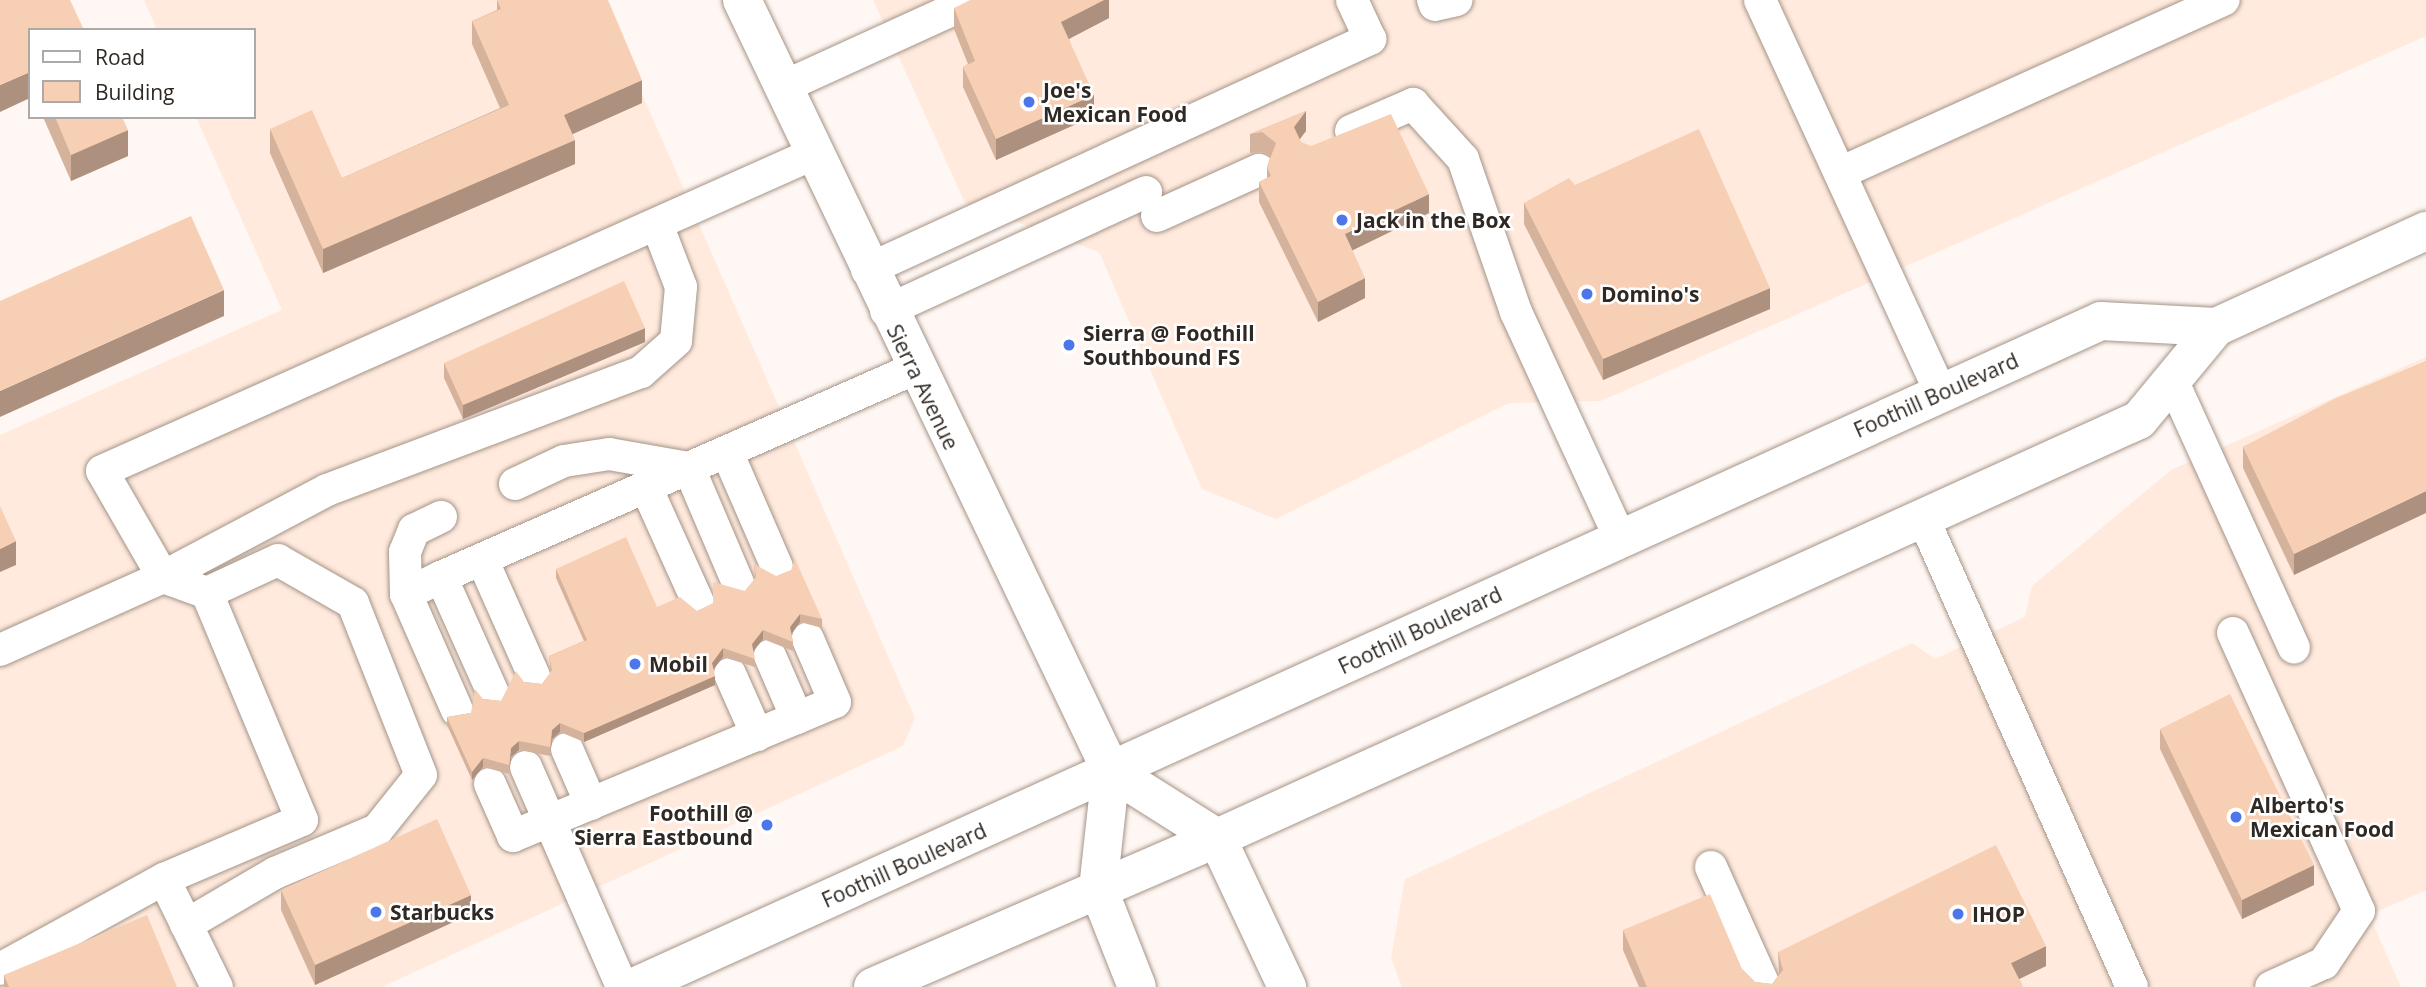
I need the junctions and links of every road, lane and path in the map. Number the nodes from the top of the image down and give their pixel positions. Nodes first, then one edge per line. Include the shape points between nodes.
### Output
1 (742, 0) edge
2 (974, 0) edge
3 (1352, 0) edge
4 (1433, 0) edge
5 (1456, 0) edge
6 (1760, 0) edge
7 (2224, 0) edge
8 (783, 87) junction
9 (1324, 142) edge
10 (813, 154) junction
11 (1259, 170) dead end
12 (1840, 173) junction
13 (658, 227) junction
14 (2426, 231) edge
15 (867, 270) junction
16 (886, 311) junction
17 (2216, 327) junction
18 (914, 369) junction
19 (2172, 380) junction
20 (1941, 393) junction
21 (727, 452) junction
22 (689, 468) junction
23 (515, 484) dead end
24 (646, 487) junction
25 (441, 517) dead end
26 (1923, 518) junction
27 (1620, 538) junction
28 (482, 559) junction
29 (777, 567) dead end
30 (441, 576) junction
31 (163, 577) junction
32 (738, 583) dead end
33 (206, 593) junction
34 (406, 594) junction
35 (698, 602) dead end
36 (2233, 633) dead end
37 (808, 639) dead end
38 (2294, 648) dead end
39 (0, 650) edge
40 (770, 656) dead end
41 (730, 674) dead end
42 (534, 676) dead end
43 (493, 694) dead end
44 (457, 710) dead end
45 (797, 718) junction
46 (757, 735) junction
47 (566, 749) dead end
48 (526, 767) dead end
49 (1111, 771) junction
50 (490, 784) dead end
51 (591, 804) junction
52 (549, 821) junction
53 (1217, 838) junction
54 (1711, 867) dead end
55 (164, 879) junction
56 (1098, 887) junction
57 (186, 925) junction
58 (0, 970) edge
59 (217, 987) edge
60 (622, 987) edge
61 (634, 987) edge
62 (873, 987) edge
63 (1137, 987) edge
64 (1287, 987) edge
65 (1765, 987) edge
66 (2132, 987) edge
67 (2271, 987) edge

1 - 8 main road, Sierra Avenue
2 - 8 lane
3 - 15 lane via 1370,39
4 - 5 lane
6 - 12 lane
7 - 12 lane
8 - 10 main road, Sierra Avenue
9 - 27 lane via 1413,104 1463,159 1516,312
10 - 13 lane
10 - 15 main road, Sierra Avenue
11 - 16 lane via 1151,204
12 - 20 lane
13 - 31 lane via 681,287 676,341 641,372 327,489
13 - 31 lane via 102,471
14 - 17 main road, Foothill Boulevard
15 - 16 main road, Sierra Avenue
16 - 18 main road, Sierra Avenue
17 - 19 main road, Foothill Boulevard
17 - 20 main road, Foothill Boulevard via 2101,321
18 - 21 lane
18 - 49 main road, Sierra Avenue
19 - 26 main road, Foothill Boulevard via 2139,420
19 - 38 lane
20 - 27 main road, Foothill Boulevard
21 - 22 lane
21 - 29 lane
22 - 23 lane via 609,454 564,461
22 - 24 lane
22 - 32 lane
24 - 28 lane
24 - 35 lane
25 - 34 lane via 414,530 405,552
26 - 53 main road, Foothill Boulevard
26 - 66 lane
27 - 49 main road, Foothill Boulevard
28 - 30 lane
28 - 42 lane
30 - 34 lane
30 - 43 lane
31 - 33 lane
31 - 39 lane
33 - 55 lane via 302,820
33 - 57 lane via 278,560 353,603 421,775 377,830 275,873
34 - 44 lane
36 - 67 lane via 2359,911 2324,962
37 - 45 lane via 835,702
40 - 45 lane
41 - 46 lane
45 - 46 lane
46 - 51 lane
47 - 51 lane
48 - 52 lane
49 - 53 main road
49 - 56 main road
49 - 61 main road, Foothill Boulevard
50 - 52 lane via 513,836
51 - 52 lane
52 - 60 lane
53 - 56 main road, Foothill Boulevard
53 - 64 main road
54 - 65 lane
55 - 57 lane
55 - 58 lane
56 - 62 main road, Foothill Boulevard
56 - 63 main road
57 - 59 lane

